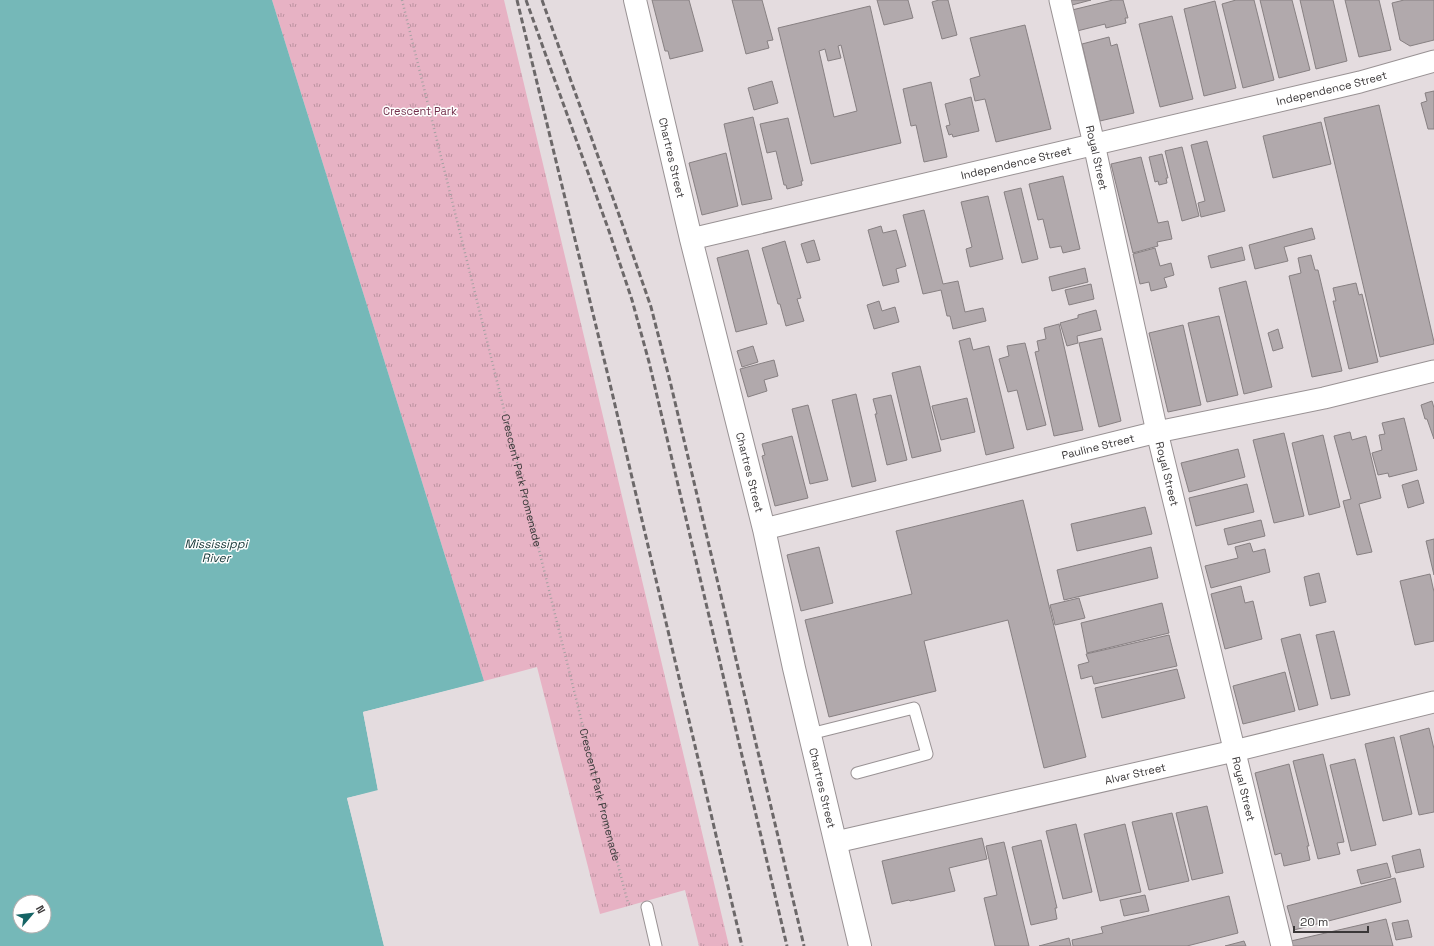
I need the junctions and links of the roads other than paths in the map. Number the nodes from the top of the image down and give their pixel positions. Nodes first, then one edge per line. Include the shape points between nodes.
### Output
1 (635, 0) edge
2 (1060, 0) edge
3 (1434, 61) edge
4 (1094, 144) junction
5 (691, 238) junction
6 (1434, 371) edge
7 (1157, 432) junction
8 (764, 529) junction
9 (1434, 702) edge
10 (810, 734) junction
11 (1234, 751) junction
12 (858, 773) dead end
13 (836, 842) junction
14 (647, 907) road end
15 (656, 946) edge
16 (860, 946) edge
17 (1282, 946) edge

1 - 5 street, Chartres Street
2 - 4 street, Royal Street
3 - 4 street, Independence Street via 1360,82
4 - 5 street, Independence Street
4 - 7 street, Royal Street
5 - 8 street, Chartres Street
6 - 7 street, Pauline Street via 1324,398
7 - 8 street, Pauline Street
7 - 11 street, Royal Street
8 - 10 street, Chartres Street
9 - 11 street, Alvar Street
10 - 12 lane via 914,708 927,754
10 - 13 street, Chartres Street
11 - 13 street, Alvar Street
11 - 17 street, Royal Street
13 - 16 street, Chartres Street
14 - 15 lane

